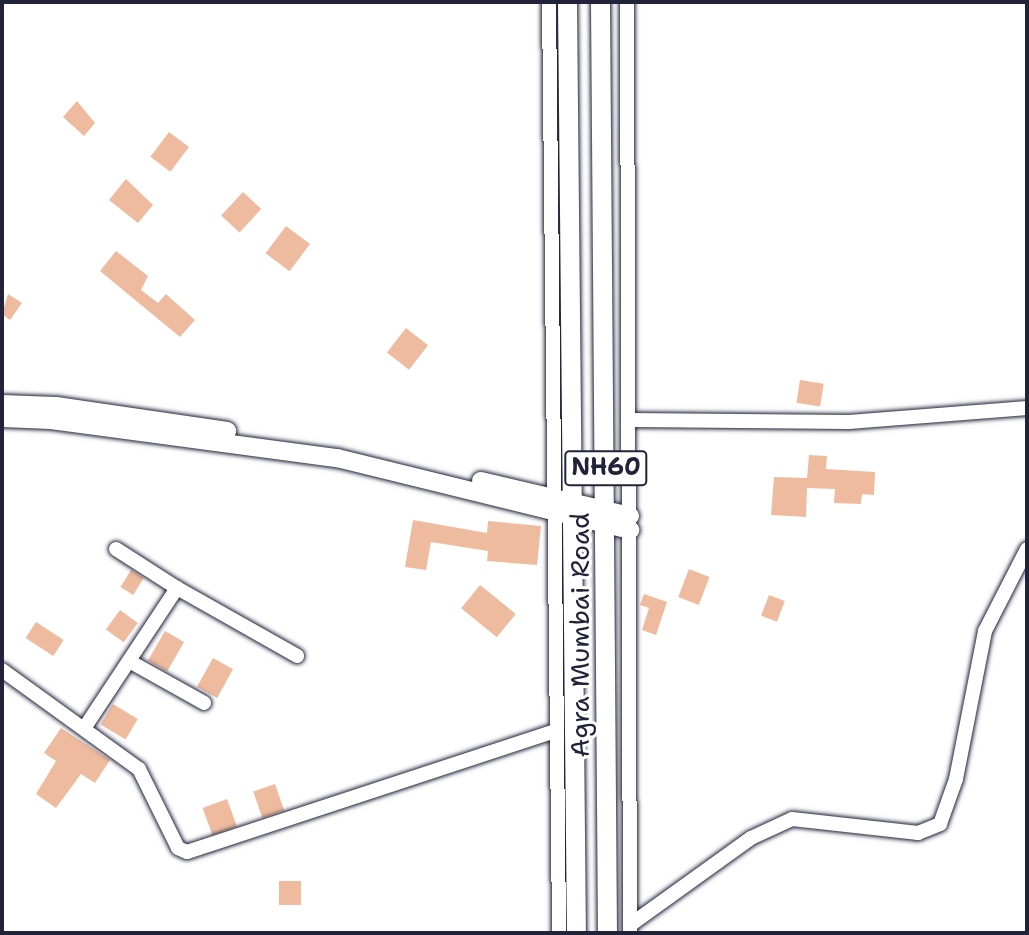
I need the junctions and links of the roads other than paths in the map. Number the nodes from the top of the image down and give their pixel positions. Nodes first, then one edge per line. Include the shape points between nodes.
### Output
1 (549, 2) edge
2 (567, 2) edge
3 (600, 2) edge
4 (627, 2) edge
5 (2, 404) edge
6 (1027, 408) edge
7 (2, 418) edge
8 (631, 421) junction
9 (561, 506) junction
10 (607, 517) junction
11 (630, 523) junction
12 (116, 549) dead end
13 (1027, 549) edge
14 (177, 588) junction
15 (297, 656) dead end
16 (129, 661) junction
17 (2, 670) edge
18 (204, 703) dead end
19 (85, 727) junction
20 (556, 731) junction
21 (630, 929) edge
22 (559, 933) edge
23 (576, 933) edge
24 (607, 933) edge

1 - 9 street
2 - 9 highway, Agra Mumbai Road / NH60
3 - 10 highway, Agra Mumbai Road / NH60 via 600,277
4 - 8 street
5 - 9 main road via 56,407 342,448
6 - 8 street via 849,422
7 - 9 main road via 51,420 337,458
8 - 11 street
9 - 10 main road
9 - 20 street
9 - 23 highway, Agra Mumbai Road / NH60
10 - 11 main road
10 - 24 highway, Agra Mumbai Road / NH60 via 603,625
11 - 21 street
12 - 14 street
13 - 21 street via 985,631 956,779 940,824 918,833 792,819 751,838
14 - 15 street
14 - 16 street
16 - 18 street
16 - 19 street
17 - 19 street
19 - 20 street via 139,769 178,848 187,852
20 - 22 street

